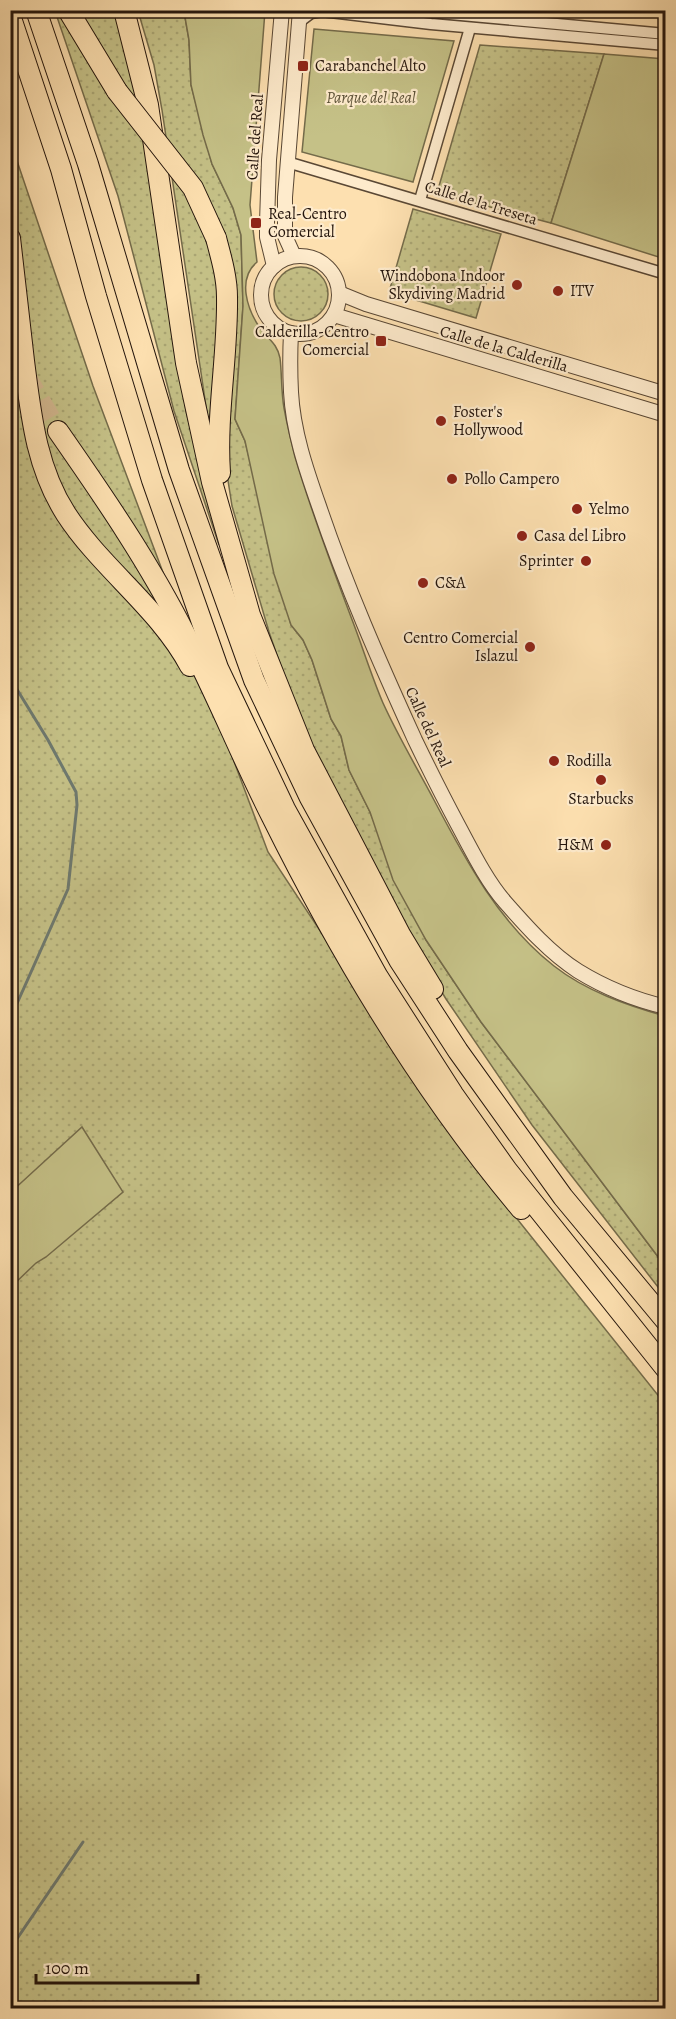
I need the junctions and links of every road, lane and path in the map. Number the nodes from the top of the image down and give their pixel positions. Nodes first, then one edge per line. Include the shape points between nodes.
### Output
1 (36, 10) edge
2 (68, 10) edge
3 (124, 10) edge
4 (282, 10) edge
5 (406, 10) edge
6 (10, 15) edge
7 (299, 16) edge
8 (470, 28) junction
9 (666, 34) edge
10 (666, 45) edge
11 (287, 162) junction
12 (420, 200) junction
13 (10, 238) edge
14 (294, 256) junction
15 (274, 266) junction
16 (666, 274) edge
17 (339, 293) junction
18 (334, 315) junction
19 (291, 333) junction
20 (666, 394) edge
21 (666, 415) edge
22 (58, 431) tunnel mouth
23 (264, 650) junction
24 (329, 927) junction
25 (666, 1007) edge
26 (608, 1251) junction
27 (578, 1262) junction
28 (666, 1322) edge
29 (666, 1369) edge

1 - 26 highway via 88,164 179,470 254,680 310,798 399,960 521,1139
2 - 23 highway, bridge via 117,91 193,188 216,238 228,295 219,419 220,472 230,531
3 - 23 highway via 148,105 186,363 201,433 228,543
4 - 15 street, Calle del Real via 267,223
5 - 9 street
6 - 27 highway via 61,169 152,480 218,668 285,809 378,977 453,1094
7 - 8 street via 322,11
7 - 11 street, Calle del Real
8 - 10 street
8 - 12 street
11 - 12 street, Calle de la Treseta
11 - 14 street, Calle del Real via 285,236
12 - 16 street, Calle de la Treseta
13 - 24 highway via 32,421 38,453 51,487 87,542 151,612 186,658 283,853
14 - 15 street
14 - 17 street via 310,257 325,264
15 - 19 street via 264,279 261,296 276,325
17 - 18 street
17 - 20 street, Calle de la Calderilla
18 - 19 street via 323,327 308,333
18 - 21 street, Calle de la Calderilla
19 - 25 street, Calle del Real via 295,423 334,550 400,707 474,856 503,900 540,940 578,971
22 - 24 highway via 100,491 186,636
23 - 26 highway via 304,750 401,936 494,1084 572,1192
24 - 27 highway via 384,1020 489,1169 520,1209
26 - 28 highway
27 - 29 highway

